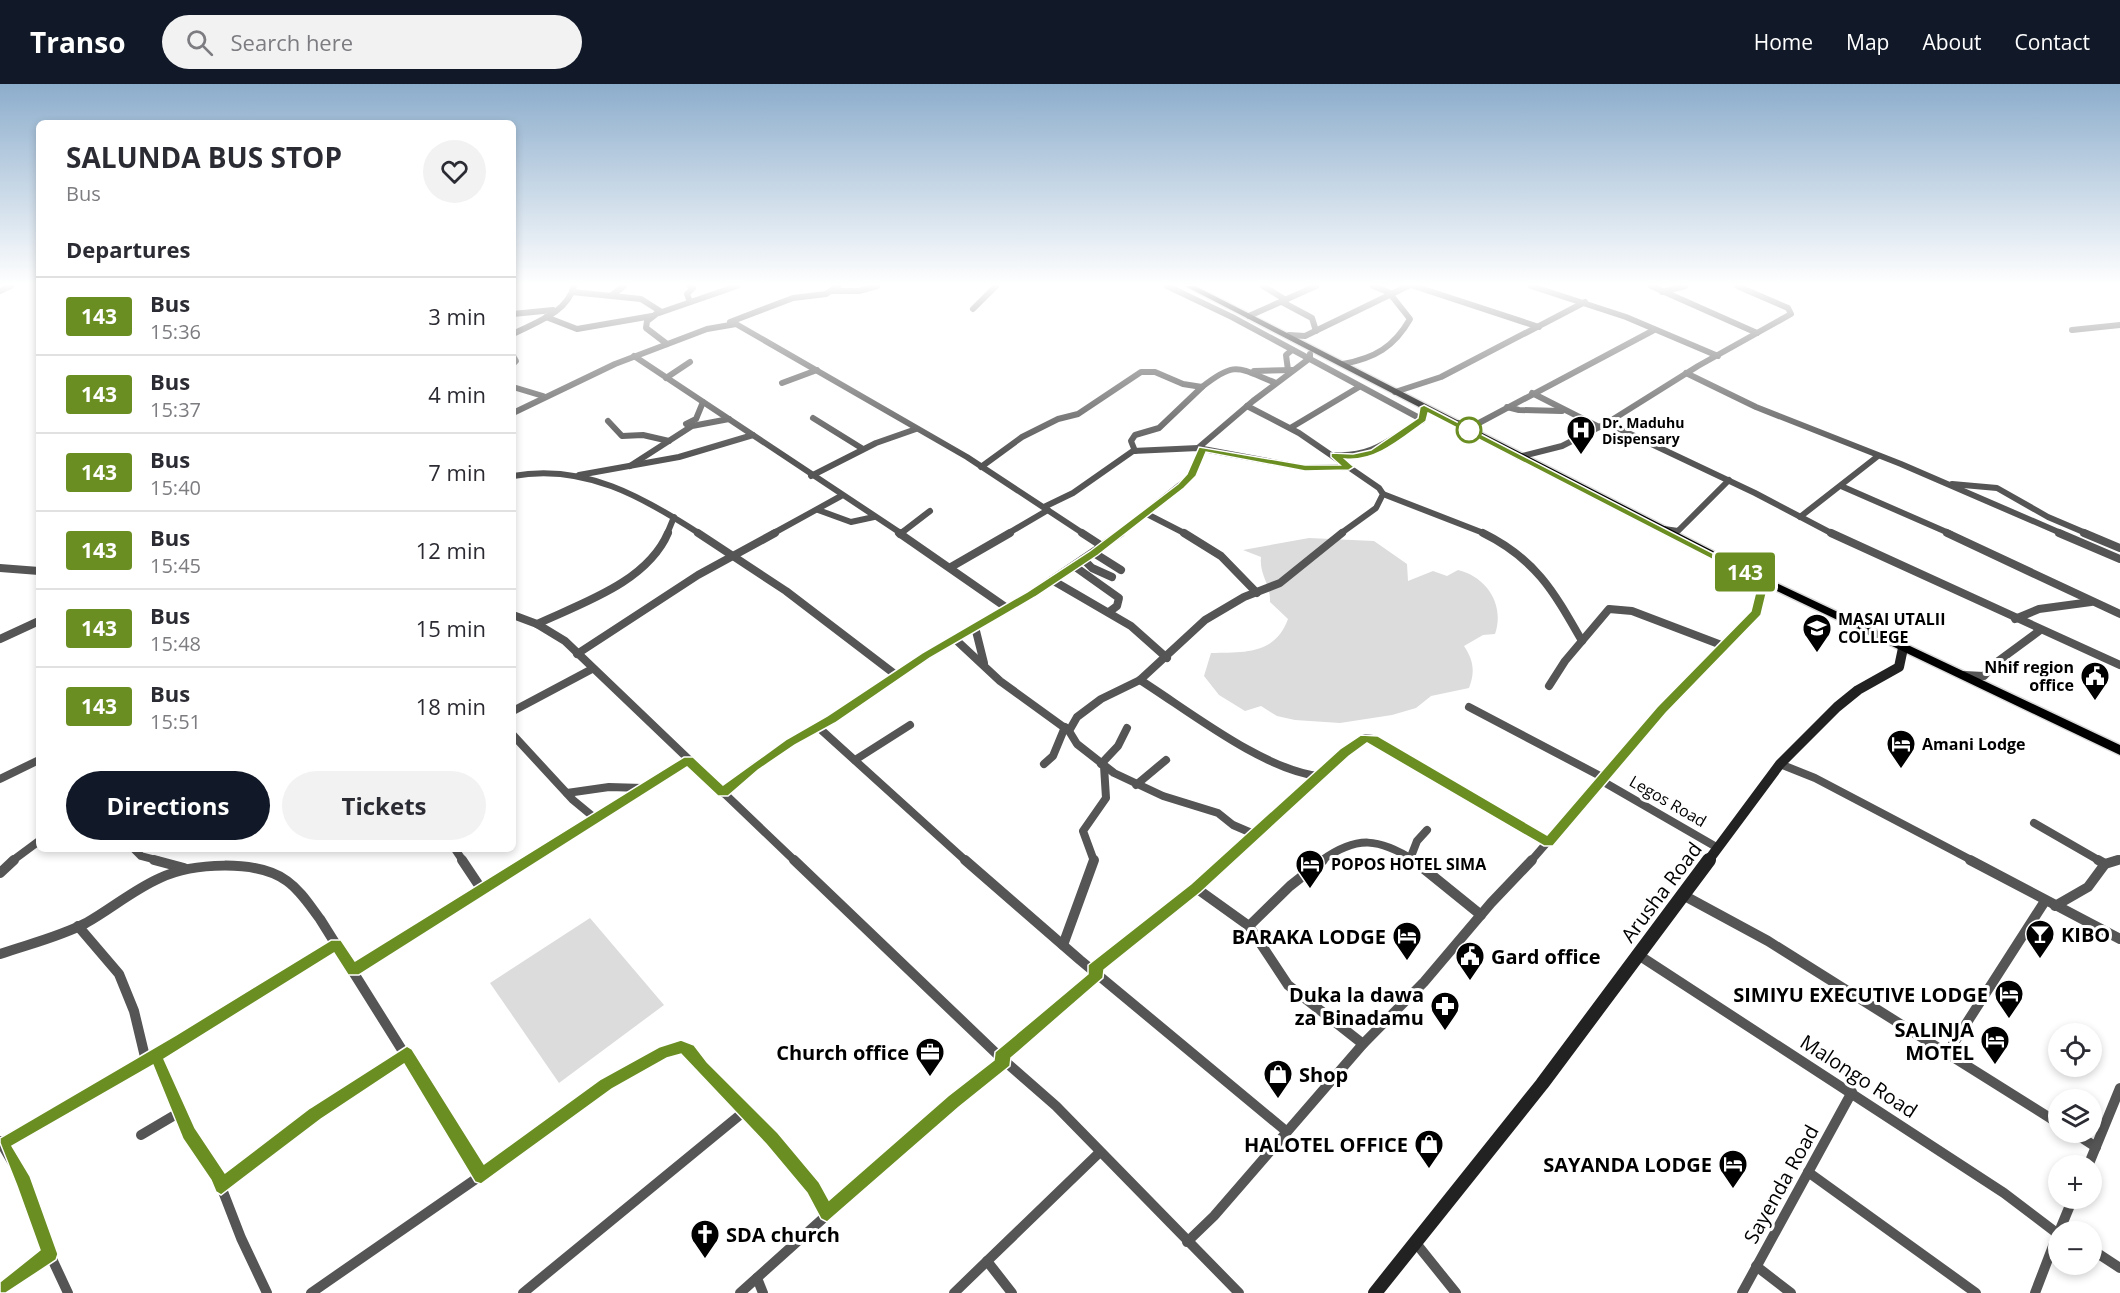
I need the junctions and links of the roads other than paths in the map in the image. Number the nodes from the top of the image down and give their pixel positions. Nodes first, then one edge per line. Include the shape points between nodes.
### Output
1 (672, 342) edge
2 (770, 342) edge
3 (1277, 342) edge
4 (1298, 342) edge
5 (1394, 342) edge
6 (1509, 342) edge
7 (1630, 342) edge
8 (1685, 342) edge
9 (1741, 342) edge
10 (667, 344) joint
11 (1292, 350) junction
12 (1310, 352) junction
13 (1718, 356) junction
14 (634, 357) junction
15 (690, 362) dead end
16 (1343, 364) junction
17 (817, 370) junction
18 (1291, 370) junction
19 (1250, 371) junction
20 (1686, 373) junction
21 (666, 378) junction
22 (782, 383) dead end
23 (1276, 383) junction
24 (1202, 387) junction
25 (1359, 387) junction
26 (516, 388) edge
27 (1395, 392) junction
28 (1532, 393) junction
29 (543, 396) junction
30 (703, 402) junction
31 (1246, 406) junction
32 (1424, 407) junction
33 (1507, 407) junction
34 (516, 411) edge
35 (1565, 411) junction
36 (813, 418) dead end
37 (729, 420) junction
38 (1423, 420) junction
39 (608, 421) dead end
40 (1457, 423) junction
41 (1607, 423) junction
42 (1292, 427) junction
43 (1599, 427) junction
44 (916, 429) junction
45 (683, 431) junction
46 (753, 435) junction
47 (669, 441) junction
48 (863, 449) junction
49 (1200, 449) junction
50 (1135, 451) junction
51 (1334, 455) junction
52 (1878, 456) junction
53 (1519, 457) junction
54 (630, 466) junction
55 (981, 467) junction
56 (1349, 467) junction
57 (516, 475) edge
58 (571, 476) junction
59 (811, 476) junction
60 (1729, 480) junction
61 (1947, 484) junction
62 (1840, 486) junction
63 (1383, 494) junction
64 (841, 496) junction
65 (1046, 508) junction
66 (818, 510) junction
67 (930, 511) dead end
68 (1145, 513) junction
69 (674, 517) junction
70 (874, 517) junction
71 (1800, 517) junction
72 (1660, 529) junction
73 (900, 534) junction
74 (1102, 546) junction
75 (2120, 548) edge
76 (1094, 553) junction
77 (733, 557) junction
78 (1083, 559) junction
79 (2120, 559) edge
80 (1074, 566) junction
81 (951, 567) junction
82 (0, 568) edge
83 (1121, 570) dead end
84 (36, 571) edge
85 (1112, 577) dead end
86 (1052, 580) junction
87 (1764, 582) junction
88 (1257, 593) junction
89 (2093, 601) junction
90 (1007, 608) junction
91 (1109, 612) junction
92 (2120, 614) edge
93 (516, 616) edge
94 (2015, 619) junction
95 (36, 622) edge
96 (537, 624) junction
97 (975, 627) junction
98 (2039, 631) junction
99 (0, 639) edge
100 (955, 639) junction
101 (1582, 641) junction
102 (1724, 646) junction
103 (1903, 648) junction
104 (577, 654) junction
105 (1167, 658) junction
106 (2120, 665) edge
107 (985, 666) junction
108 (592, 669) junction
109 (896, 675) junction
110 (1960, 675) junction
111 (1140, 680) junction
112 (1549, 686) dead end
113 (1469, 707) dead end
114 (516, 709) edge
115 (910, 725) dead end
116 (818, 727) junction
117 (1067, 729) junction
118 (1127, 729) dead end
119 (516, 738) edge
120 (2120, 750) edge
121 (688, 760) junction
122 (855, 760) junction
123 (1166, 760) dead end
124 (36, 761) edge
125 (1044, 764) dead end
126 (1780, 764) junction
127 (1103, 765) junction
128 (1318, 776) junction
129 (0, 779) edge
130 (1603, 780) junction
131 (1136, 785) junction
132 (644, 788) junction
133 (567, 793) junction
134 (723, 793) junction
135 (596, 819) junction
136 (2034, 823) dead end
137 (1427, 830) dead end
138 (1254, 834) junction
139 (1549, 842) junction
140 (36, 843) edge
141 (1719, 848) junction
142 (137, 852) edge
143 (457, 852) edge
144 (1410, 859) junction
145 (2120, 859) edge
146 (2105, 864) junction
147 (186, 869) junction
148 (0, 873) edge
149 (1196, 888) junction
150 (482, 890) junction
151 (1683, 895) junction
152 (2045, 901) junction
153 (2055, 906) junction
154 (1481, 915) junction
155 (78, 926) junction
156 (1249, 926) junction
157 (2120, 939) edge
158 (336, 945) junction
159 (1063, 945) junction
160 (0, 954) edge
161 (1637, 954) junction
162 (353, 970) junction
163 (1096, 972) junction
164 (1363, 1044) junction
165 (1948, 1052) junction
166 (159, 1054) junction
167 (407, 1054) junction
168 (1003, 1059) junction
169 (146, 1061) junction
170 (2120, 1088) edge
171 (1852, 1092) junction
172 (746, 1110) junction
173 (180, 1112) junction
174 (2048, 1117) edge
175 (1286, 1131) junction
176 (141, 1135) dead end
177 (1, 1141) edge
178 (2090, 1143) edge
179 (2096, 1147) junction
180 (1100, 1152) junction
181 (2093, 1155) edge
182 (1808, 1172) junction
183 (481, 1176) junction
184 (221, 1186) junction
185 (827, 1214) junction
186 (2048, 1223) edge
187 (1187, 1242) junction
188 (1415, 1242) junction
189 (50, 1254) junction
190 (2102, 1256) edge
191 (2048, 1261) edge
192 (987, 1262) junction
193 (1756, 1266) junction
194 (2120, 1268) edge
195 (757, 1278) junction
196 (0, 1288) edge
197 (68, 1293) edge
198 (267, 1293) edge
199 (311, 1293) edge
200 (523, 1293) edge
201 (740, 1293) edge
202 (763, 1293) edge
203 (954, 1293) edge
204 (1012, 1293) edge
205 (1239, 1293) edge
206 (1375, 1293) edge
207 (1456, 1293) edge
208 (1742, 1293) edge
209 (1791, 1293) edge
210 (1976, 1293) edge
211 (2035, 1293) edge

1 - 10 street
2 - 17 street
3 - 11 street
4 - 12 highway
5 - 16 street via 1371,360
6 - 27 street via 1441,377
7 - 28 street
8 - 13 street
9 - 13 street
10 - 14 street
11 - 12 street
11 - 18 street via 1286,355
12 - 16 highway
12 - 18 street
12 - 25 street via 1327,372
13 - 20 street
14 - 21 street
14 - 29 street
15 - 21 street
16 - 27 highway
17 - 22 street
17 - 44 street
18 - 19 street
18 - 23 street
19 - 23 street
19 - 24 street via 1231,367
20 - 41 street
20 - 52 street via 1756,407
21 - 30 street
23 - 31 street
24 - 50 street via 1159,428 1135,435 1131,441
24 - 55 street via 1155,372 1141,372 1078,414 1022,437
25 - 38 street
25 - 42 street
26 - 29 street
27 - 32 highway
28 - 33 street
28 - 35 street
29 - 34 street
30 - 37 street
30 - 45 street via 696,419 685,425
31 - 42 street
31 - 49 street
32 - 38 street
32 - 40 highway
33 - 35 street
33 - 40 street via 1477,424
35 - 43 street
36 - 48 street
37 - 45 street via 704,422
37 - 46 street
38 - 51 street via 1368,454
39 - 47 street via 622,436 643,435
40 - 53 highway
41 - 43 street
41 - 60 street
42 - 51 street
43 - 53 street via 1562,446
44 - 48 street
44 - 55 street
45 - 47 street
46 - 54 street via 704,451
46 - 59 street
47 - 54 street
48 - 59 street
49 - 50 street
49 - 56 street via 1305,468
49 - 68 street via 1191,476
50 - 65 street
51 - 56 street
52 - 61 street
52 - 62 street
53 - 72 highway
54 - 58 street
55 - 65 street
56 - 63 street
57 - 58 street via 533,472
58 - 69 street via 622,489
59 - 64 street
60 - 71 street
60 - 72 street via 1678,531
61 - 75 street via 1996,488 2048,517
61 - 79 street
62 - 71 street
62 - 89 street
63 - 88 street via 1369,513 1280,583
63 - 101 street via 1496,539 1519,555 1548,582
64 - 66 street
64 - 70 street
65 - 74 street
65 - 81 street
66 - 70 street via 851,522
66 - 77 street
67 - 73 street
68 - 74 street
68 - 88 street via 1217,552 1245,575
69 - 77 street
69 - 96 street via 659,549 641,566
70 - 73 street
71 - 94 street
72 - 87 highway
73 - 81 street
74 - 76 street
76 - 78 street
76 - 83 street
77 - 104 street
77 - 109 street via 786,591
78 - 80 street
78 - 85 street
80 - 86 street
80 - 91 street via 1119,598 1117,606
81 - 90 street
82 - 84 street
86 - 90 street
86 - 91 street
87 - 102 street via 1757,612
87 - 103 highway
88 - 105 street via 1205,620
89 - 92 street
89 - 94 street via 2039,609
90 - 97 street
91 - 105 street via 1158,646
93 - 96 street
94 - 98 street
95 - 99 street
96 - 104 street via 565,641
97 - 100 street
97 - 107 street
98 - 106 street
98 - 110 street via 1984,676
100 - 107 street
100 - 109 street
101 - 102 street via 1609,609 1616,608
101 - 112 street
102 - 130 street via 1662,710
103 - 110 highway
103 - 126 main road, Arusha Road via 1899,667 1844,701
104 - 108 street
105 - 111 street
107 - 117 street
108 - 114 street
108 - 121 street
109 - 116 street
110 - 120 highway
111 - 117 street via 1094,704
111 - 128 street via 1274,765
113 - 130 street, Legos Road
115 - 122 street
116 - 122 street
116 - 134 street via 754,767
117 - 125 street via 1053,756
117 - 127 street via 1077,744
118 - 127 street
119 - 133 street
121 - 132 street
121 - 134 street
122 - 159 street
123 - 131 street
124 - 129 street
126 - 141 main road, Arusha Road
126 - 152 street via 1851,797
127 - 131 street
127 - 159 street via 1106,798 1083,831 1094,852 1094,861
128 - 138 street
128 - 139 street via 1356,743 1369,738
130 - 139 street
130 - 141 street, Legos Road
131 - 138 street via 1218,813
132 - 133 street via 609,787
132 - 135 street
133 - 135 street
134 - 168 street
135 - 150 street
136 - 146 street
137 - 144 street via 1417,841
138 - 149 street
139 - 154 street
140 - 148 street
141 - 151 main road, Arusha Road
142 - 147 street
143 - 150 street
144 - 154 street via 1434,874
144 - 156 street via 1376,842 1354,843 1317,865 1271,902
145 - 146 street
146 - 153 street via 2088,887
147 - 155 street via 171,873
147 - 158 street via 242,868 280,877 314,911
149 - 156 street
149 - 163 street
150 - 162 street
151 - 161 main road, Arusha Road
151 - 165 street via 1768,941
152 - 153 street
152 - 165 street via 2008,961 1975,1004
153 - 157 street
154 - 164 street via 1424,982
155 - 160 street
155 - 169 street via 115,966 136,1016
156 - 164 street via 1288,985
158 - 162 street
158 - 166 street
159 - 163 street
161 - 171 street, Malongo Road
161 - 188 main road, Arusha Road via 1529,1102
162 - 167 street
163 - 168 street
163 - 175 street
164 - 175 street
165 - 174 street
166 - 169 street
166 - 173 street
167 - 183 street
167 - 184 street via 315,1113
168 - 180 street
168 - 185 street
169 - 177 street
170 - 179 street
171 - 182 street, Sayenda Road
171 - 186 street, Malongo Road
172 - 183 street via 688,1050 674,1048 607,1084
172 - 185 street via 813,1188
172 - 200 street via 683,1166
173 - 176 street
173 - 184 street
175 - 187 street
177 - 189 street via 24,1182
178 - 179 street
179 - 181 street
180 - 187 street
180 - 192 street
182 - 193 street, Sayenda Road
182 - 210 street
183 - 199 street
184 - 198 street
185 - 195 street
187 - 205 street
188 - 206 main road, Arusha Road
188 - 207 street
189 - 196 street
189 - 197 street
190 - 194 street
191 - 211 street
192 - 203 street
192 - 204 street
193 - 208 street, Sayenda Road
193 - 209 street
195 - 201 street
195 - 202 street

